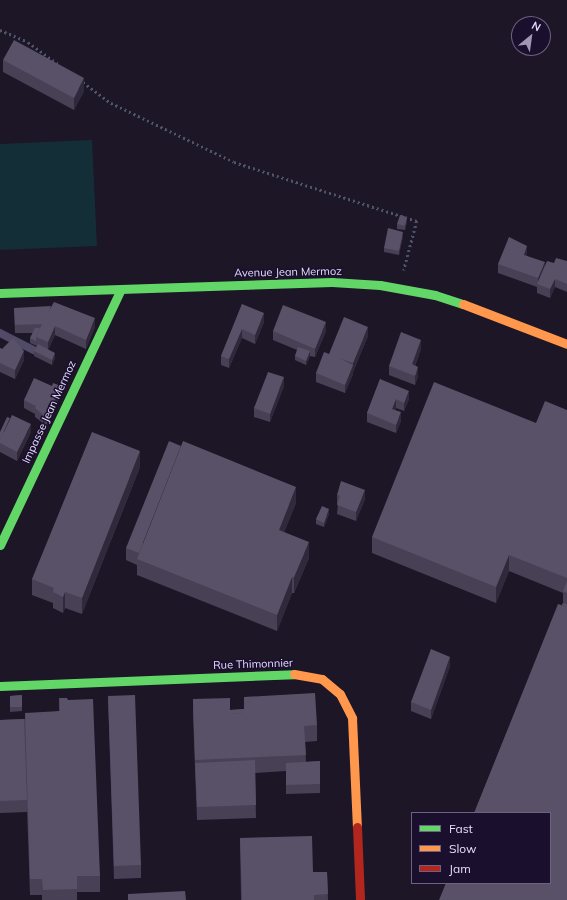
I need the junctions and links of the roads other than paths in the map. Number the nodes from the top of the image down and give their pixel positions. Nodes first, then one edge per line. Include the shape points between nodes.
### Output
1 (121, 289) junction
2 (0, 293) edge
3 (0, 333) edge
4 (567, 344) edge
5 (34, 350) edge
6 (0, 545) edge
7 (0, 686) edge
8 (360, 900) edge

1 - 2 street, Avenue Jean Mermoz
1 - 4 street, Avenue Jean Mermoz via 332,282 399,288 435,295 484,311
1 - 6 street, Impasse Jean Mermoz
3 - 5 lane
7 - 8 street, Rue Thimonnier via 293,674 322,679 340,694 352,718

